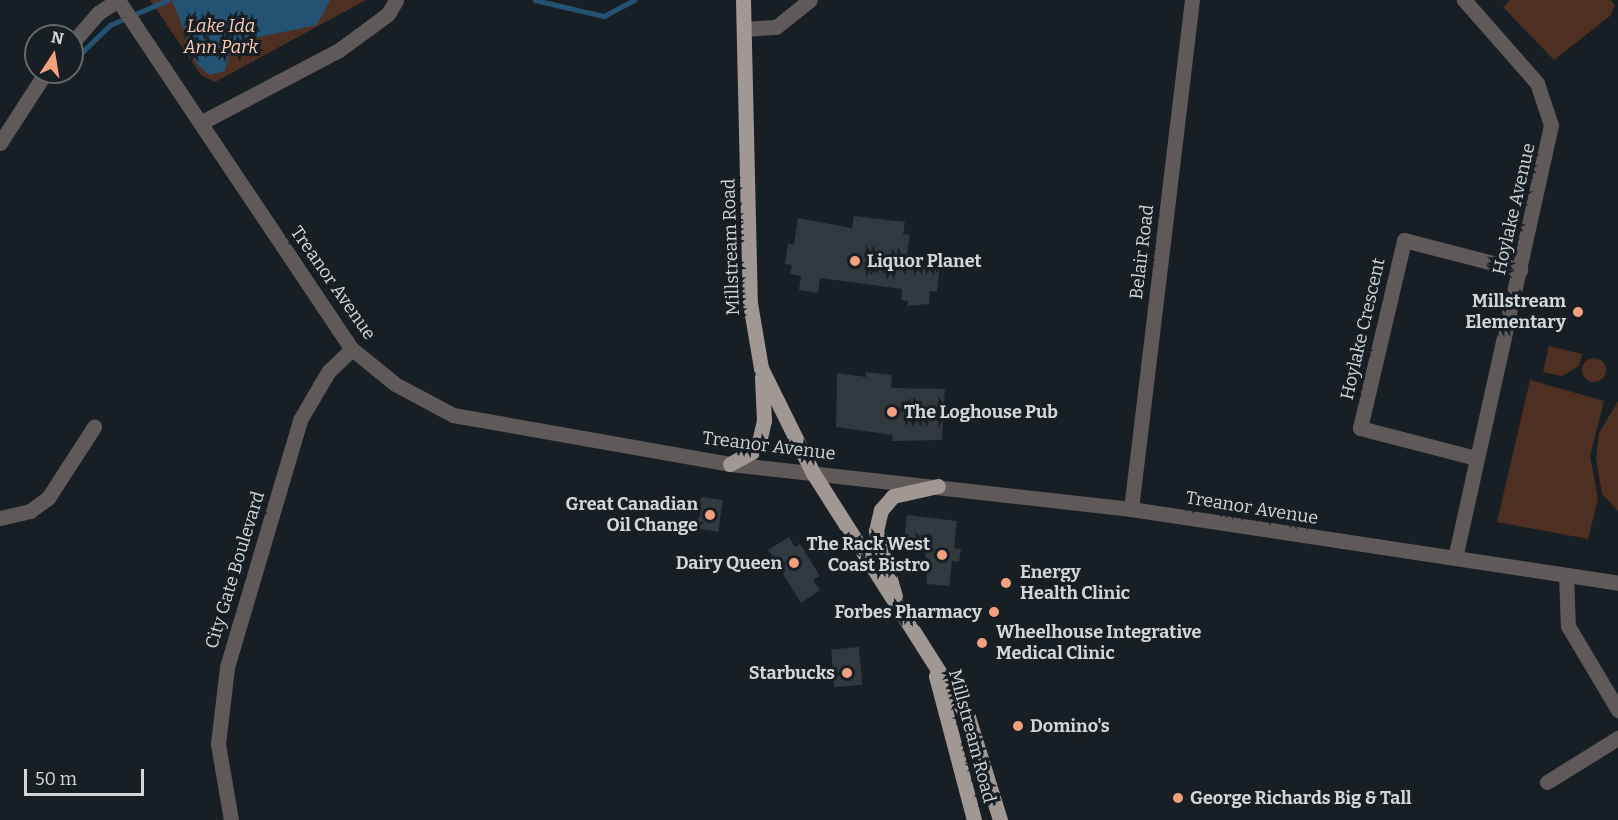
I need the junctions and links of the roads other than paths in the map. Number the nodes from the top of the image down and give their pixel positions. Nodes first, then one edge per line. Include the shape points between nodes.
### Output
1 (118, 0) edge
2 (396, 0) edge
3 (742, 0) edge
4 (810, 0) edge
5 (1192, 0) edge
6 (1464, 0) edge
7 (744, 28) junction
8 (84, 29) edge
9 (38, 84) edge
10 (202, 122) junction
11 (0, 143) edge
12 (1520, 270) junction
13 (352, 349) junction
14 (761, 368) junction
15 (94, 426) dead end
16 (1476, 458) junction
17 (730, 464) junction
18 (813, 473) junction
19 (938, 486) junction
20 (1131, 509) junction
21 (0, 518) edge
22 (1455, 558) junction
23 (1566, 575) junction
24 (1618, 583) edge
25 (900, 616) junction
26 (932, 662) junction
27 (1618, 710) edge
28 (1618, 738) edge
29 (1547, 782) dead end
30 (231, 820) edge
31 (974, 820) edge
32 (1000, 820) edge

1 - 8 street via 98,13
1 - 10 street, Treanor Avenue
2 - 10 street via 388,14 339,51
3 - 7 main road, Millstream Road
4 - 7 street via 776,27
5 - 20 street, Belair Road
6 - 12 street, Hoylake Avenue via 1510,50 1549,108 1550,143
7 - 14 main road, Millstream Road via 750,303
9 - 11 street
10 - 13 street, Treanor Avenue
12 - 16 street, Hoylake Avenue
12 - 16 street, Hoylake Crescent via 1404,240 1360,428
13 - 17 street, Treanor Avenue via 395,384 453,415
13 - 30 street, City Gate Boulevard via 328,372 300,420 227,667 218,744
14 - 17 main road via 764,421 759,442 752,453
14 - 18 main road, Millstream Road
15 - 21 street via 48,498 30,511
16 - 22 street, Hoylake Avenue
17 - 18 street, Treanor Avenue
18 - 19 street, Treanor Avenue
18 - 25 main road, Millstream Road
19 - 20 street, Treanor Avenue
19 - 25 main road via 893,496 881,510 876,531
20 - 22 street, Treanor Avenue
22 - 23 street, Treanor Avenue
23 - 24 street, Treanor Avenue
23 - 27 street via 1568,626
25 - 26 main road, Millstream Road
26 - 31 main road, Millstream Road
26 - 32 main road, Millstream Road via 968,717
28 - 29 street

